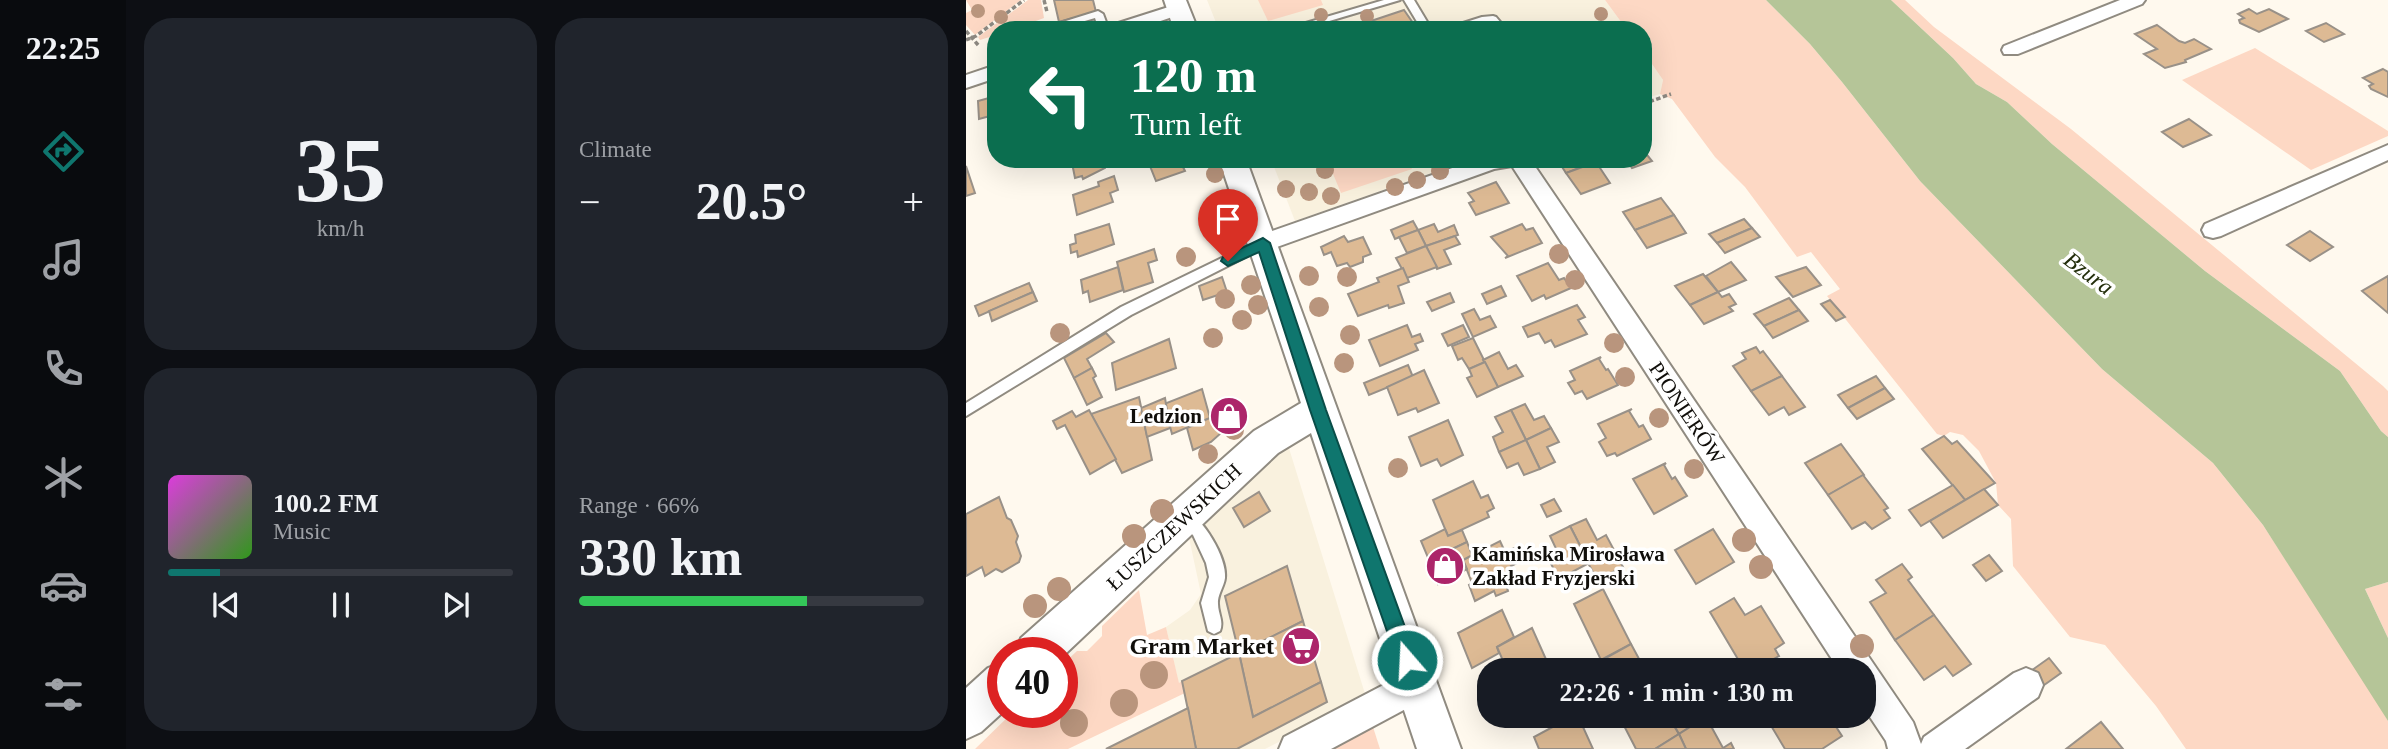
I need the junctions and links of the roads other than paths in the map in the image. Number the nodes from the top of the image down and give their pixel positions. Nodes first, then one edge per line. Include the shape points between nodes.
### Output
1 (1395, 0) edge
2 (1409, 0) edge
3 (2136, 0) edge
4 (1180, 13) edge
5 (1074, 21) edge
6 (1101, 21) edge
7 (1149, 21) edge
8 (1319, 21) edge
9 (1422, 21) edge
10 (1478, 21) edge
11 (1495, 21) edge
12 (2011, 50) dead end
13 (987, 74) edge
14 (966, 82) edge
15 (2388, 152) edge
16 (1235, 168) edge
17 (1476, 168) edge
18 (1525, 168) edge
19 (2213, 230) dead end
20 (1263, 243) junction
21 (966, 410) edge
22 (1318, 410) junction
23 (1184, 517) junction
24 (1214, 625) dead end
25 (1053, 637) edge
26 (1850, 658) edge
27 (1416, 685) junction
28 (2026, 685) dead end
29 (1876, 697) edge
30 (987, 698) edge
31 (966, 717) edge
32 (1296, 749) edge
33 (1439, 749) edge
34 (1905, 749) edge
35 (1936, 749) edge

1 - 8 lane
2 - 9 lane
3 - 12 street
4 - 7 street
5 - 6 lane via 1098,14
10 - 11 lane
13 - 14 street
15 - 19 street
16 - 20 street
17 - 20 street, PIONIERÓW
18 - 26 street, PIONIERÓW
20 - 21 lane via 1126,311
20 - 22 street
22 - 23 street, ŁUSZCZEWSKICH via 1266,442
22 - 27 street
23 - 24 lane via 1199,530 1214,563 1217,577 1209,603
23 - 25 street, ŁUSZCZEWSKICH
27 - 32 street
27 - 33 street
28 - 35 street
29 - 34 street via 1901,734
30 - 31 street

